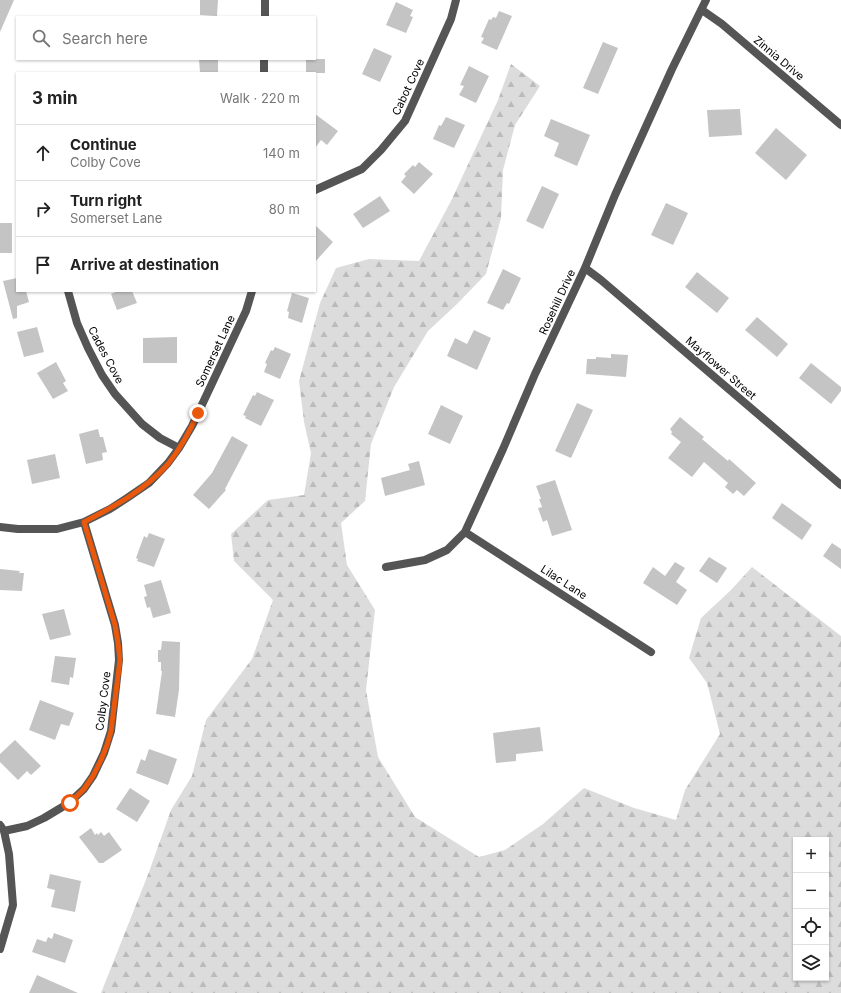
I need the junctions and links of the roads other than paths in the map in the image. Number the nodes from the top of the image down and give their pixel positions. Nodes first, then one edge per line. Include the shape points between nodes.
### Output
1 (265, 0) edge
2 (456, 0) edge
3 (706, 0) edge
4 (702, 10) junction
5 (265, 16) edge
6 (264, 60) edge
7 (264, 72) edge
8 (841, 125) edge
9 (316, 190) edge
10 (585, 268) junction
11 (68, 292) edge
12 (252, 292) edge
13 (179, 448) junction
14 (841, 485) edge
15 (84, 522) junction
16 (0, 527) edge
17 (465, 532) junction
18 (386, 567) dead end
19 (651, 652) dead end
20 (2, 828) edge
21 (0, 949) edge

1 - 5 street
2 - 9 street, Cabot Cove via 451,19 405,121 362,168
3 - 4 street, Rosehill Drive
4 - 8 street, Zinnia Drive
4 - 10 street, Rosehill Drive via 615,195
6 - 7 street
10 - 14 street, Mayflower Street
10 - 17 street, Rosehill Drive
11 - 13 street, Cades Cove via 77,323 88,348 115,394 142,424
12 - 13 street, Somerset Lane via 246,311 192,426
13 - 15 street, Somerset Lane via 149,482 128,498
15 - 16 street, Somerset Lane via 57,529
15 - 20 street, Colby Cove via 118,643 120,660 110,737 93,776 70,803 28,826
17 - 18 street, Rosehill Drive via 447,550 425,560
17 - 19 street, Lilac Lane
20 - 21 street via 9,854 14,905

